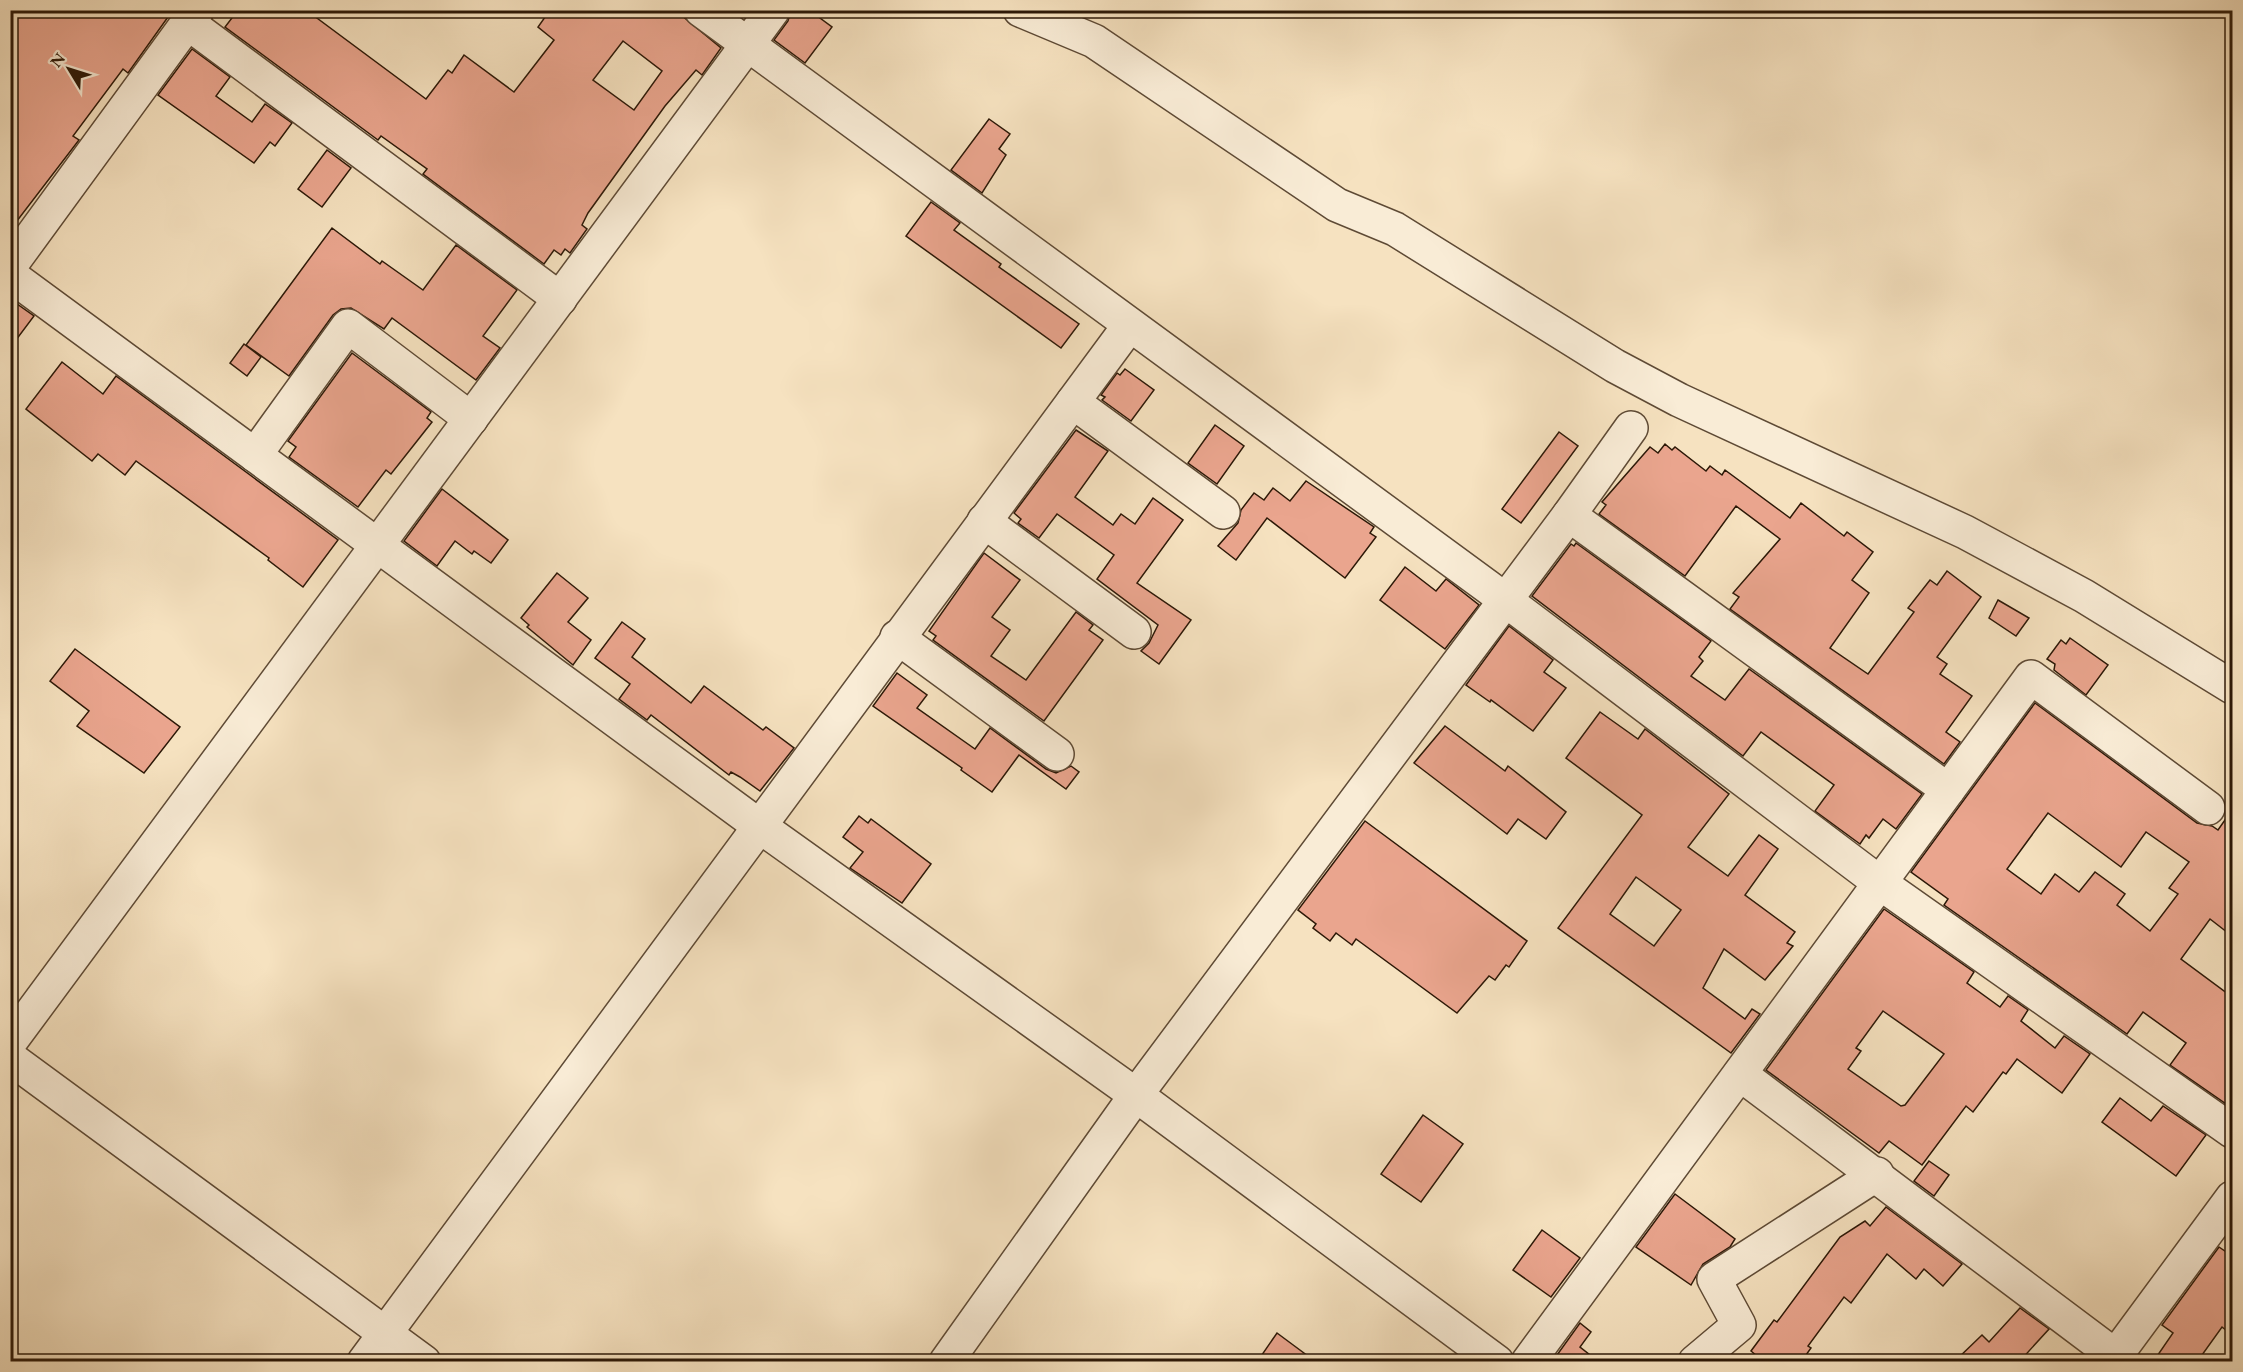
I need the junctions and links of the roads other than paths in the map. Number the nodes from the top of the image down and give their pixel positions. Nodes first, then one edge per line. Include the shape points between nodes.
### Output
1 (701, 10) edge
2 (773, 10) edge
3 (1020, 10) edge
4 (193, 17) edge
5 (748, 44) junction
6 (10, 267) edge
7 (10, 275) edge
8 (560, 299) junction
9 (1129, 326) junction
10 (1073, 402) junction
11 (471, 419) junction
12 (1631, 428) dead end
13 (255, 455) junction
14 (1223, 512) dead end
15 (1569, 515) junction
16 (984, 521) junction
17 (379, 545) junction
18 (1505, 601) junction
19 (1134, 632) dead end
20 (897, 637) junction
21 (2232, 687) edge
22 (1057, 754) dead end
23 (1948, 790) junction
24 (2208, 808) dead end
25 (758, 825) junction
26 (1880, 882) junction
27 (10, 1042) edge
28 (10, 1058) edge
29 (1740, 1074) junction
30 (1136, 1095) junction
31 (2232, 1131) edge
32 (1877, 1174) junction
33 (2232, 1198) edge
34 (385, 1333) junction
35 (2112, 1358) edge
36 (950, 1360) edge
37 (364, 1362) edge
38 (424, 1362) edge
39 (1497, 1362) edge
40 (1528, 1362) edge
41 (1695, 1362) edge

1 - 5 street
2 - 5 street
3 - 21 street via 1094,41 1338,205 1395,229 1615,366 1679,400 1965,532 2084,596
4 - 6 street
4 - 8 street
5 - 8 street
5 - 9 street
7 - 13 street
8 - 11 street
9 - 10 street
9 - 18 street
10 - 14 street
10 - 16 street
11 - 13 street via 348,326
11 - 17 street
12 - 15 street
13 - 17 street
15 - 18 street
15 - 23 street
16 - 19 street
16 - 20 street
17 - 25 street
17 - 27 street
18 - 26 street
18 - 30 street
20 - 22 street
20 - 25 street
23 - 24 street via 2031,676
23 - 26 street
25 - 30 street
25 - 34 street
26 - 29 street
26 - 31 street
28 - 34 street
29 - 32 street
29 - 40 street
30 - 36 street
30 - 39 street
32 - 35 street
32 - 41 street via 1714,1279 1739,1325
33 - 35 street
34 - 37 street
34 - 38 street

